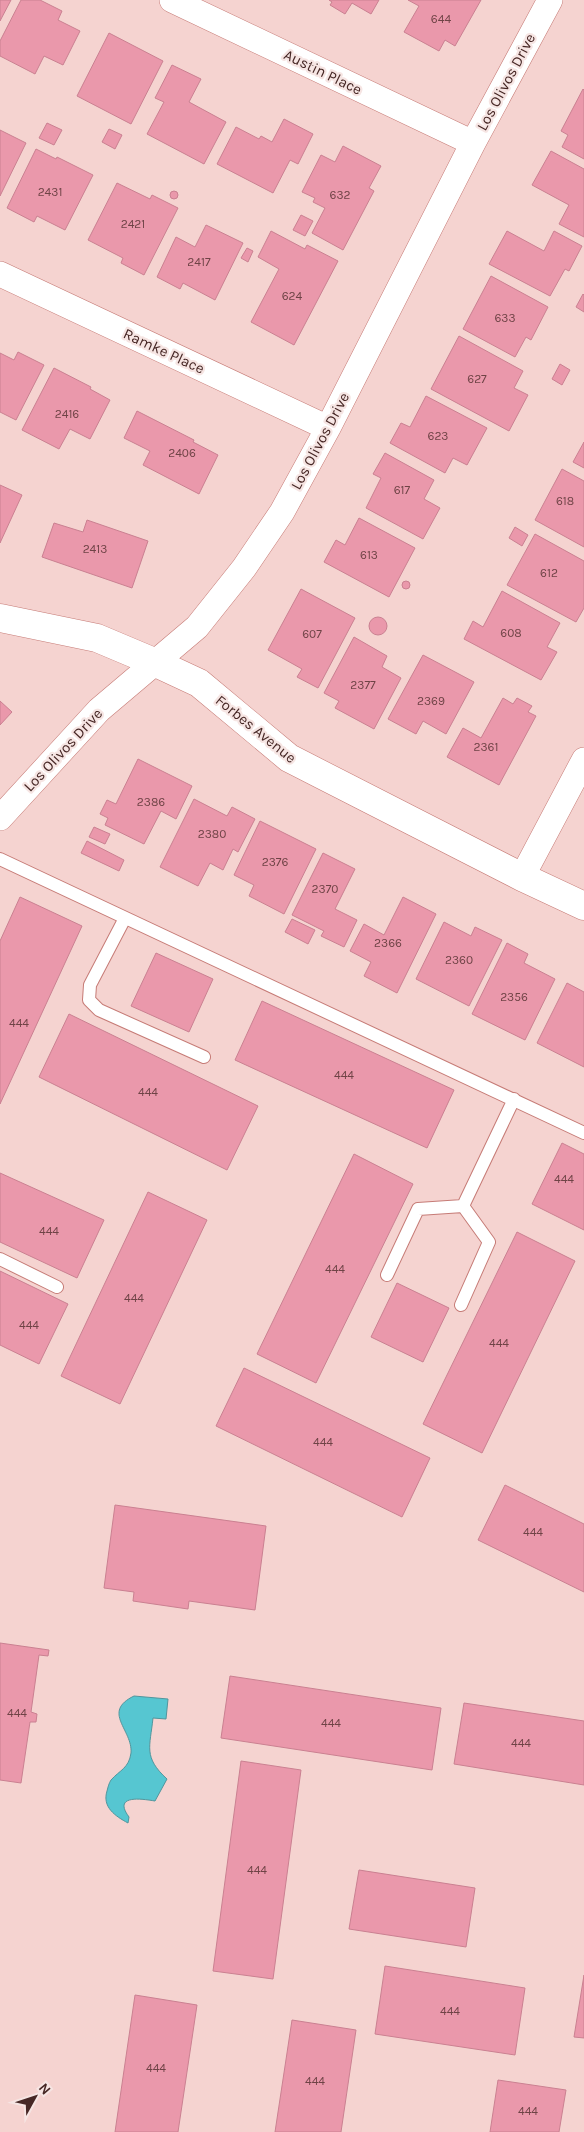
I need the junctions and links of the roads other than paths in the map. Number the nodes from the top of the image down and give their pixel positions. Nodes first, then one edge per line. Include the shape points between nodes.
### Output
1 (172, 0) edge
2 (550, 0) edge
3 (472, 143) junction
4 (0, 274) edge
5 (328, 428) junction
6 (0, 618) edge
7 (154, 662) junction
8 (584, 760) edge
9 (0, 818) edge
10 (0, 859) edge
11 (522, 877) junction
12 (584, 906) edge
13 (124, 918) junction
14 (204, 1057) dead end
15 (514, 1099) junction
16 (584, 1132) edge
17 (463, 1206) junction
18 (0, 1259) edge
19 (387, 1275) dead end
20 (56, 1287) dead end
21 (461, 1305) dead end

1 - 3 street, Austin Place
2 - 3 street, Los Olivos Drive
3 - 5 street, Los Olivos Drive
4 - 5 street, Ramke Place
5 - 7 street, Los Olivos Drive via 282,512 244,568 197,626
6 - 7 street, Forbes Avenue via 97,638
7 - 9 street, Los Olivos Drive via 99,710
7 - 11 street, Forbes Avenue via 199,683 289,758
8 - 11 street
10 - 13 lane
11 - 12 street, Forbes Avenue
13 - 14 lane via 90,985 89,1000 99,1010
13 - 15 lane
15 - 16 lane
15 - 17 lane
17 - 19 lane via 418,1209
17 - 21 lane via 489,1242
18 - 20 lane

